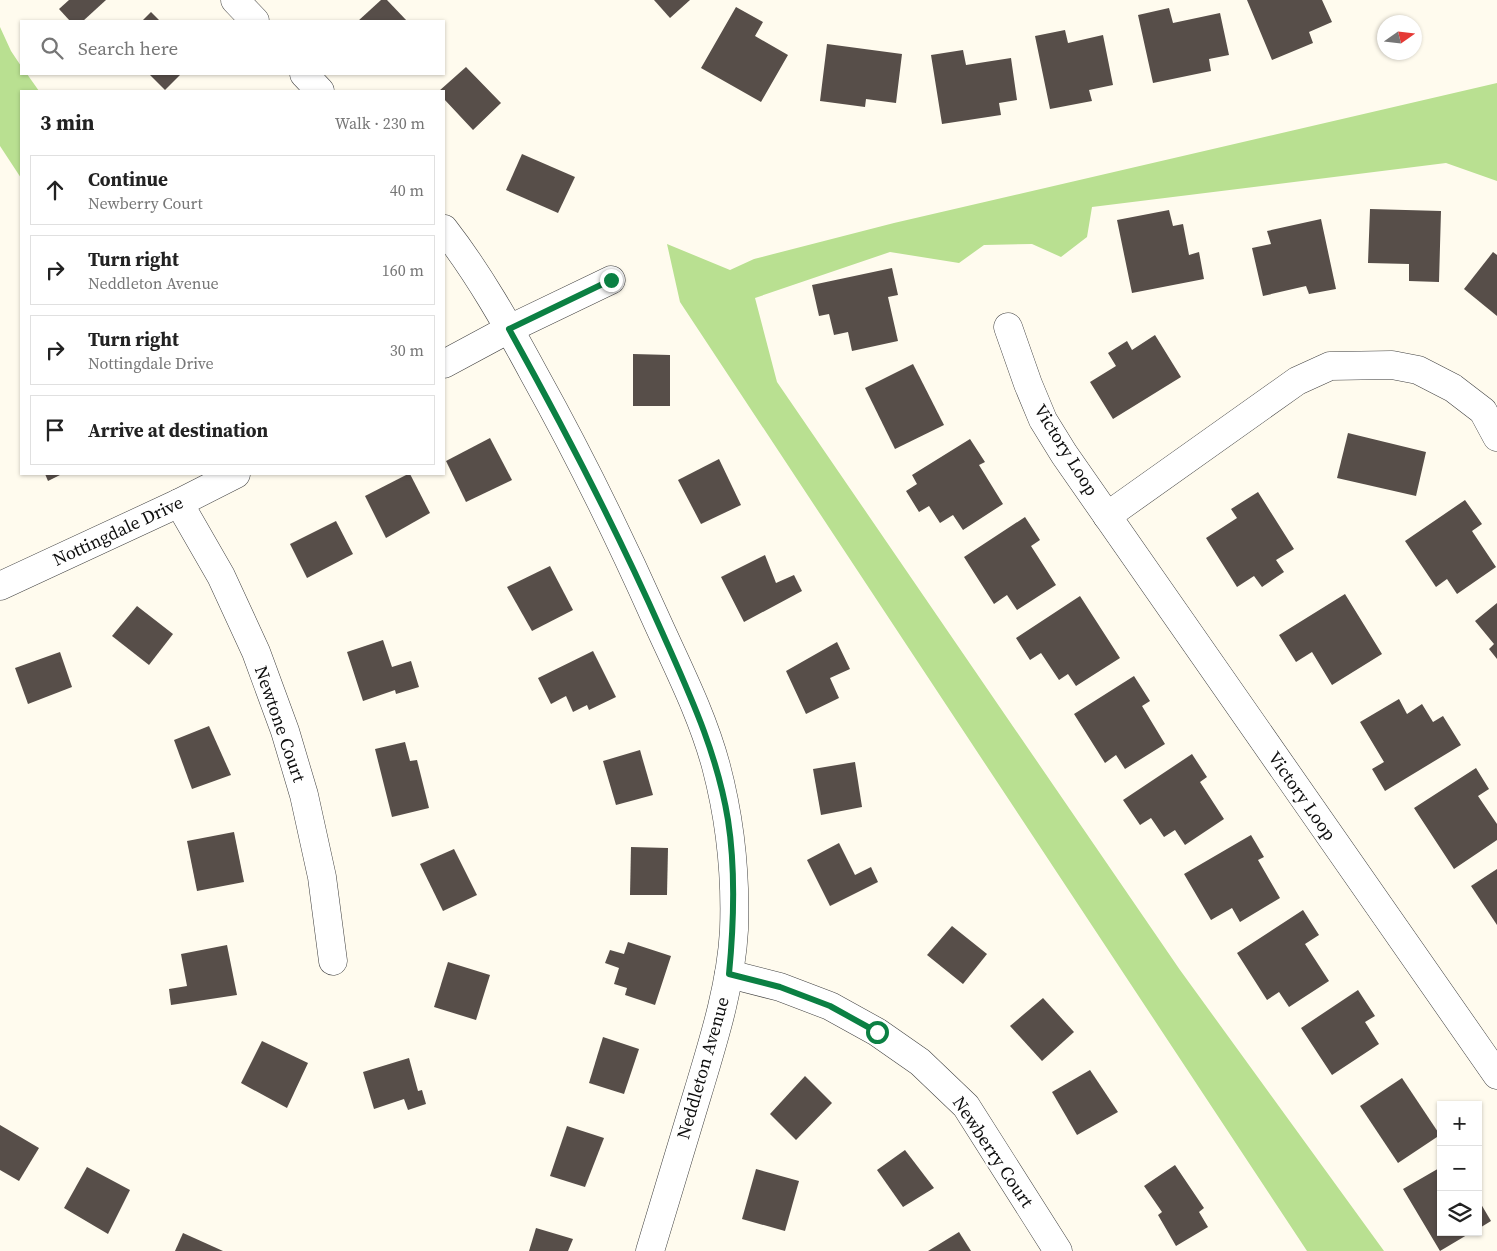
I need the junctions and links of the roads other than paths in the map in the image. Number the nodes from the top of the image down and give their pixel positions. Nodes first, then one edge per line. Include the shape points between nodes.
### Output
1 (235, 0) edge
2 (253, 20) edge
3 (305, 75) edge
4 (319, 90) edge
5 (445, 229) edge
6 (611, 280) dead end
7 (1008, 327) dead end
8 (509, 329) junction
9 (445, 363) edge
10 (1497, 437) edge
11 (234, 475) edge
12 (179, 503) junction
13 (1107, 516) junction
14 (0, 586) edge
15 (333, 961) dead end
16 (729, 974) junction
17 (1497, 1075) edge
18 (650, 1251) edge
19 (1058, 1251) edge

1 - 2 street
3 - 4 street
5 - 8 street, Neddleton Avenue via 467,258
6 - 8 street
7 - 13 street, Victory Loop via 1043,420
8 - 9 street
8 - 16 street, Neddleton Avenue via 566,431 634,569 702,722 716,764 728,819 733,863 734,931
10 - 13 street, Victory Loop via 1483,411 1453,388 1418,370 1392,365 1330,366 1297,381
11 - 12 street, Nottingdale Drive
12 - 14 street, Nottingdale Drive
12 - 15 street, Newtone Court via 224,584 256,652 285,731 304,795 322,878
13 - 17 street, Victory Loop
16 - 18 street, Neddleton Avenue via 716,1030
16 - 19 street, Newberry Court via 780,987 830,1006 877,1032 920,1062 966,1106

